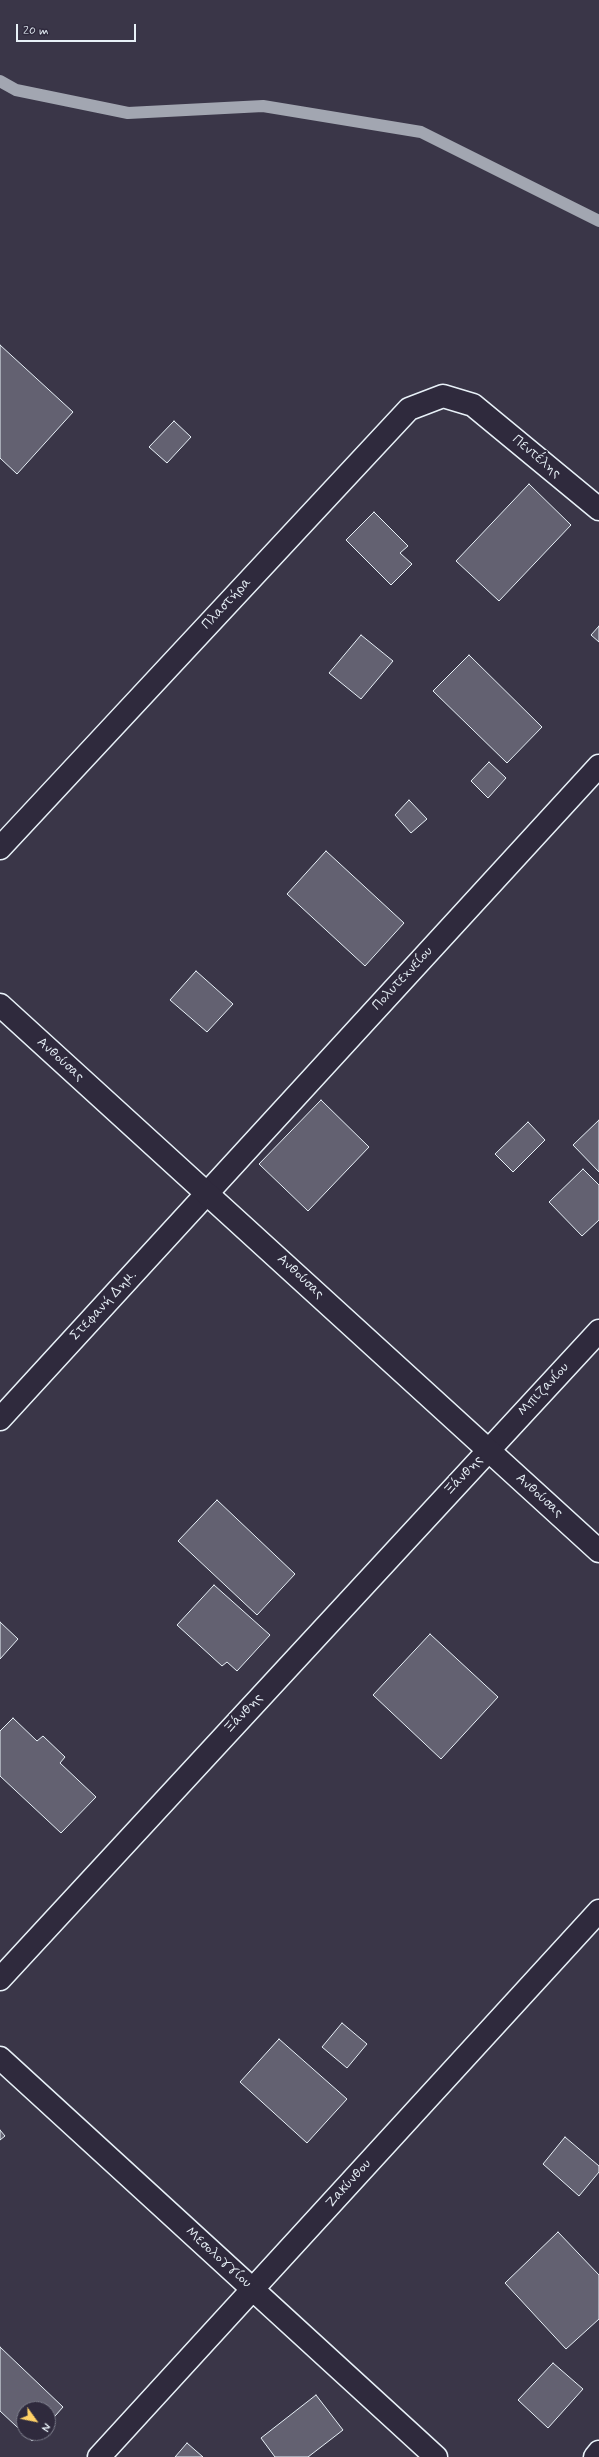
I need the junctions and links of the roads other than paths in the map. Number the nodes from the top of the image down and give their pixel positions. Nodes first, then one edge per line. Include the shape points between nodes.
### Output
1 (473, 405) joint
2 (599, 509) edge
3 (599, 766) edge
4 (0, 848) edge
5 (0, 1005) edge
6 (207, 1193) junction
7 (599, 1331) edge
8 (0, 1419) edge
9 (488, 1450) junction
10 (599, 1551) edge
11 (599, 1911) edge
12 (0, 1979) edge
13 (0, 2058) edge
14 (253, 2290) junction
15 (599, 2452) edge
16 (99, 2457) edge
17 (436, 2457) edge
18 (595, 2457) edge

1 - 2 street, Πεντέλης
1 - 4 street, Πλαστήρα via 443,396 409,409
3 - 6 street, Πολυτεχνείου
5 - 6 street, Ανθούσας
6 - 8 street, Στεφανή Δημ.
6 - 9 street, Ανθούσας
7 - 9 street, Μπιζανίου
9 - 10 street, Ανθούσας
9 - 12 street, Ξάνθης
11 - 14 street, Ζακύνθου
13 - 14 street, Μεσολογγίου
14 - 16 street, Ζακύνθου
14 - 17 street, Μεσολογγίου
15 - 18 street

